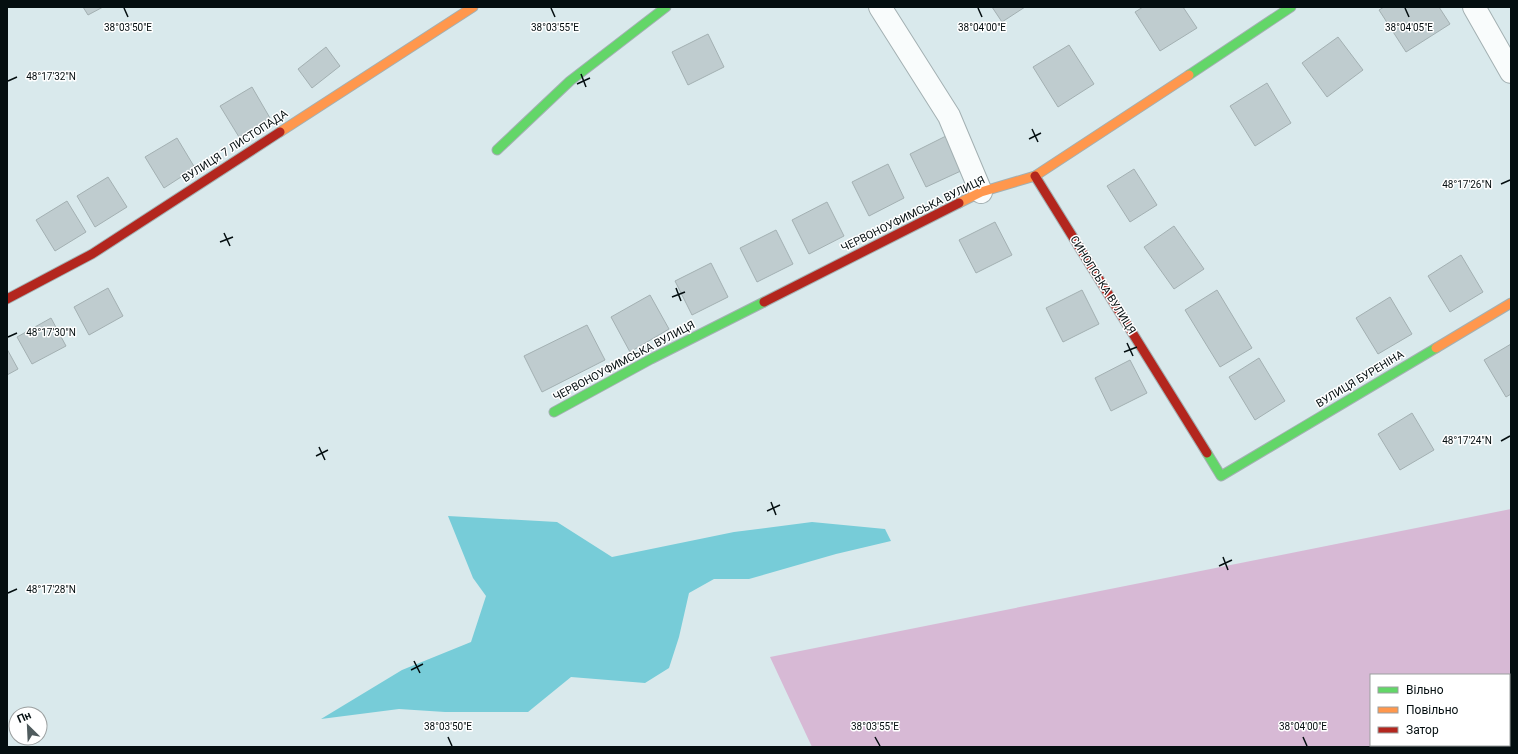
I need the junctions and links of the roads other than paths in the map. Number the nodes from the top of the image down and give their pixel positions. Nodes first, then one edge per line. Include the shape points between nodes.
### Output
1 (473, 7) edge
2 (666, 7) edge
3 (880, 7) edge
4 (1291, 7) edge
5 (1474, 7) edge
6 (1511, 72) edge
7 (497, 150) dead end
8 (1035, 176) junction
9 (981, 192) junction
10 (7, 299) edge
11 (1511, 303) edge
12 (554, 412) dead end
13 (1221, 476) joint

1 - 10 street, ВУЛИЦЯ 7 ЛИСТОПАДА via 92,254
2 - 7 street via 570,82
3 - 9 street via 949,116
4 - 8 street, ЧЕРВОНОУФИМСЬКА ВУЛИЦЯ
5 - 6 street
8 - 9 street, ЧЕРВОНОУФИМСЬКА ВУЛИЦЯ
8 - 13 street, СИНОПСЬКА ВУЛИЦЯ
9 - 12 street, ЧЕРВОНОУФИМСЬКА ВУЛИЦЯ via 658,356
11 - 13 street, ВУЛИЦЯ БУРЕНІНА

